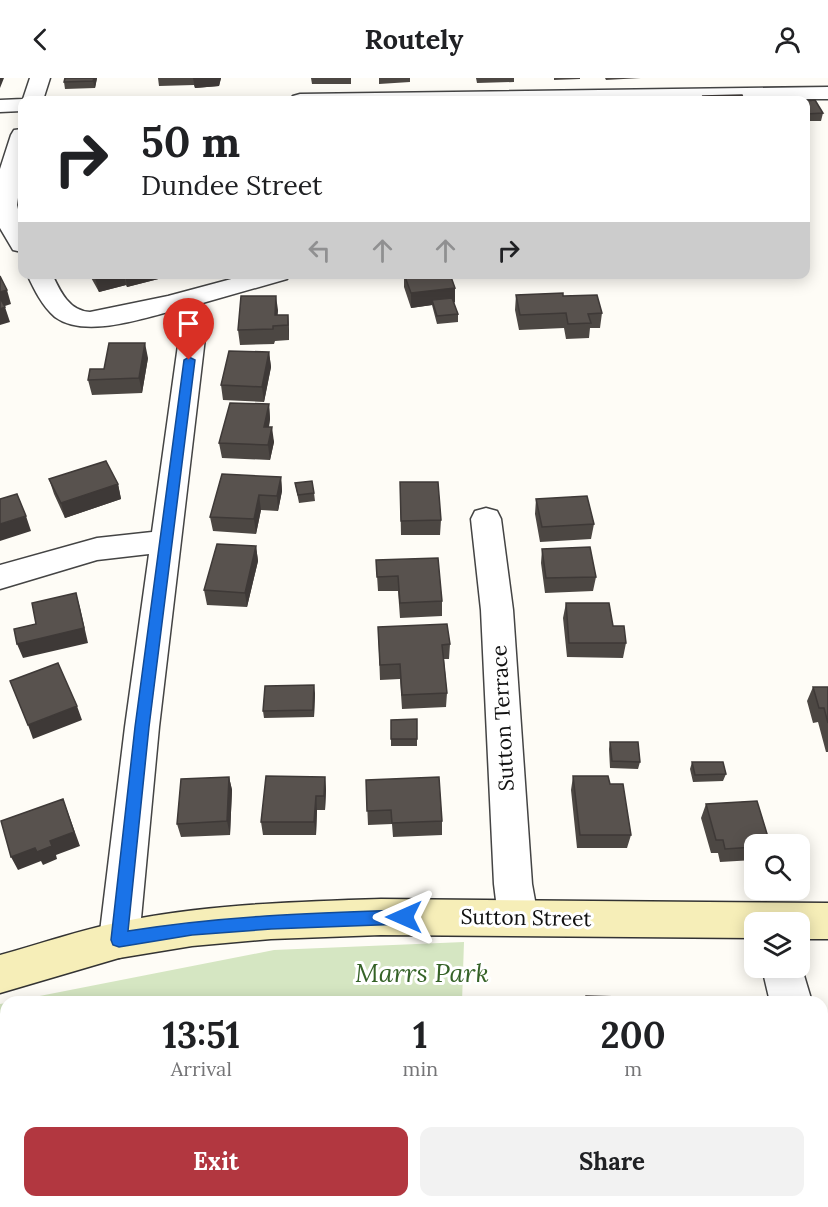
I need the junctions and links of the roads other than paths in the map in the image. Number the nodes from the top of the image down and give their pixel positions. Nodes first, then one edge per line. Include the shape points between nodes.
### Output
1 (40, 78) edge
2 (449, 88) edge
3 (828, 93) edge
4 (34, 96) edge
5 (350, 96) edge
6 (18, 105) edge
7 (0, 106) edge
8 (18, 149) edge
9 (18, 238) edge
10 (42, 279) edge
11 (261, 279) edge
12 (185, 302) junction
13 (486, 519) dead end
14 (166, 541) junction
15 (0, 577) edge
16 (518, 917) junction
17 (744, 921) edge
18 (810, 921) edge
19 (828, 921) edge
20 (119, 940) junction
21 (0, 974) edge
22 (785, 978) edge
23 (789, 996) edge

1 - 4 street
2 - 3 street
2 - 5 street
6 - 7 street
8 - 9 street via 6,208
10 - 12 street via 57,306 77,318 102,318
11 - 12 street
12 - 14 street via 191,314 192,338
13 - 16 street, Sutton Terrace via 497,610
14 - 15 street via 97,549
14 - 20 street
16 - 17 street, Sutton Street
16 - 20 street, Sutton Street via 271,921
18 - 19 street, Sutton Street
20 - 21 street, Sutton Street
22 - 23 street

